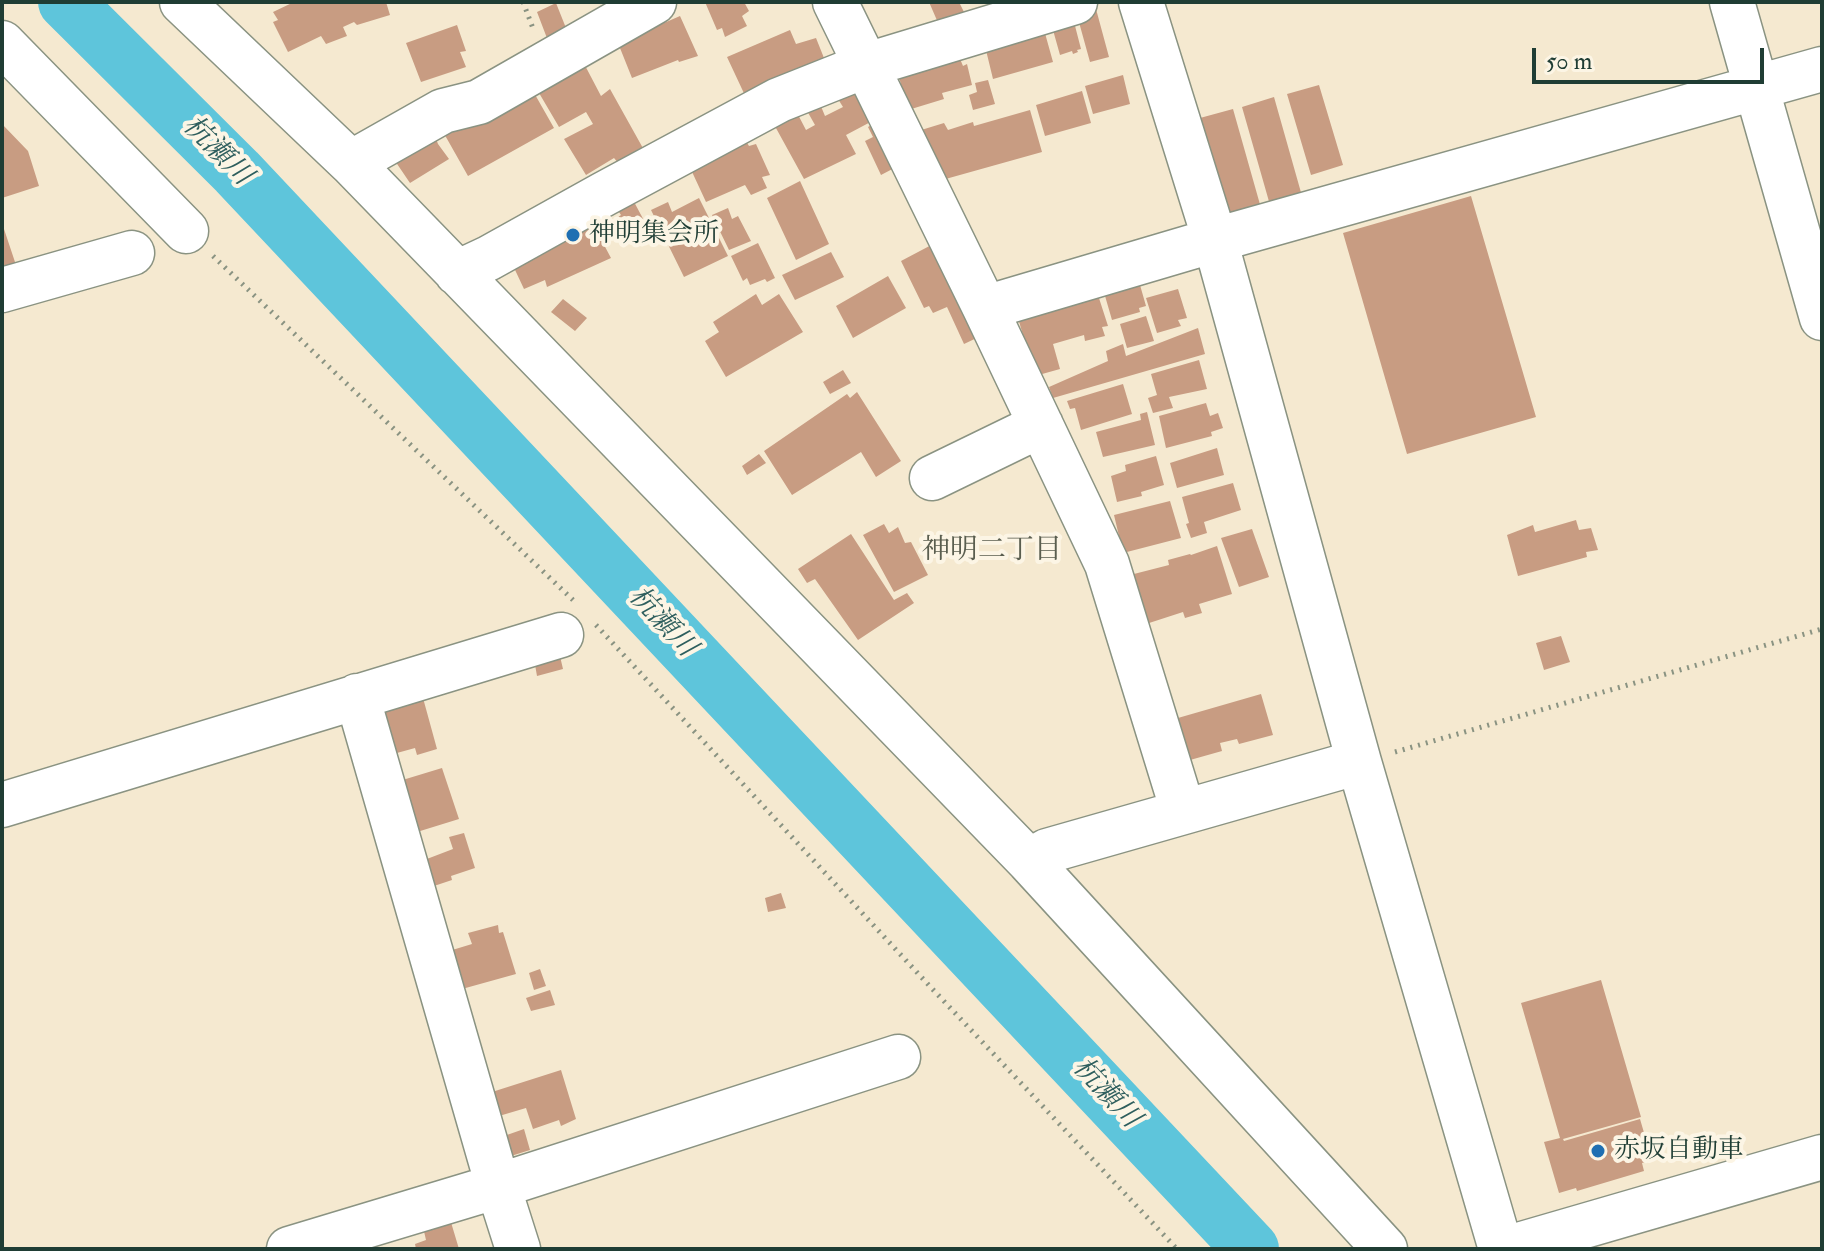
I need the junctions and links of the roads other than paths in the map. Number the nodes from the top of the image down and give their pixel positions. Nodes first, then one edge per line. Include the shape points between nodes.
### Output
1 (182, 2) edge
2 (654, 2) edge
3 (835, 2) edge
4 (1075, 2) edge
5 (1141, 2) edge
6 (1732, 2) edge
7 (2, 43) edge
8 (867, 65) junction
9 (1822, 69) edge
10 (1757, 87) junction
11 (351, 163) junction
12 (186, 231) road end
13 (1215, 240) junction
14 (132, 253) dead end
15 (457, 273) junction
16 (2, 290) edge
17 (985, 308) junction
18 (1822, 318) edge
19 (1041, 425) junction
20 (932, 478) dead end
21 (577, 620) road end
22 (357, 696) junction
23 (1359, 762) junction
24 (2, 805) edge
25 (1183, 811) junction
26 (1029, 861) junction
27 (898, 1057) dead end
28 (1822, 1157) edge
29 (498, 1186) junction
30 (383, 1236) edge
31 (289, 1249) edge
32 (518, 1249) edge
33 (1385, 1249) edge
34 (1503, 1249) edge

1 - 11 street
2 - 11 street via 479,102 443,111
3 - 8 street
4 - 8 street
5 - 13 street
6 - 10 street
7 - 12 street
8 - 15 street via 779,100
8 - 17 street
9 - 10 street
10 - 13 street
10 - 18 street
11 - 15 street
13 - 17 street
13 - 23 street
14 - 16 street
15 - 26 street
17 - 19 street
19 - 20 street
19 - 25 street via 1107,564
21 - 22 street
22 - 24 street
22 - 29 street
23 - 25 street
23 - 34 street
25 - 26 street
26 - 33 street
27 - 29 street
28 - 34 street
29 - 30 street
29 - 32 street
30 - 31 street

